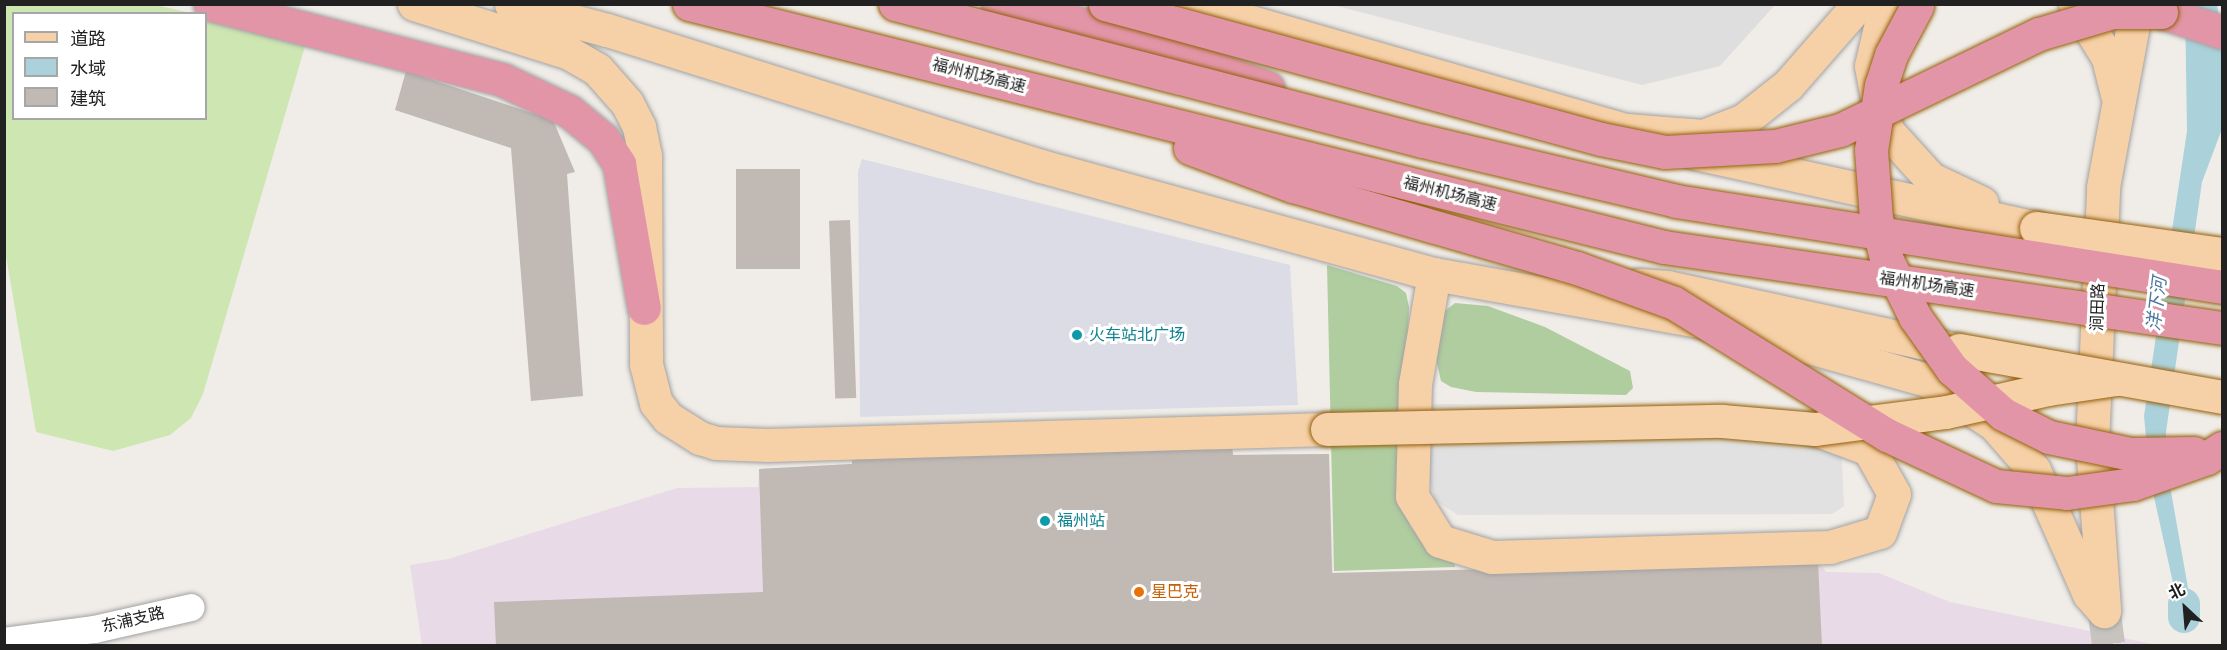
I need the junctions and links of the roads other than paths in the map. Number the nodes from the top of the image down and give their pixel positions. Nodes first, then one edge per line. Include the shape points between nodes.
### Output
1 (210, 4) edge
2 (414, 4) edge
3 (511, 4) edge
4 (689, 4) edge
5 (895, 4) edge
6 (998, 4) edge
7 (1105, 4) edge
8 (1189, 4) edge
9 (1859, 4) edge
10 (1893, 4) edge
11 (1918, 4) edge
12 (2075, 4) edge
13 (2137, 4) edge
14 (2223, 32) edge
15 (1041, 92) junction
16 (2117, 97) junction
17 (1628, 130) junction
18 (1423, 141) junction
19 (2036, 228) junction
20 (2223, 254) edge
21 (1434, 274) junction
22 (2223, 286) edge
23 (644, 308) junction
24 (2223, 328) edge
25 (2116, 379) junction
26 (2223, 397) edge
27 (1815, 429) junction
28 (2223, 448) edge
29 (190, 607) dead end
30 (4, 641) edge

1 - 23 highway via 503,80 569,111 603,139 619,164
2 - 23 main road via 569,53 597,69 619,92 644,142
3 - 21 main road via 618,33 1041,166
4 - 15 highway, 福州机场高速, bridge
5 - 18 highway, bridge
6 - 18 highway, bridge via 1099,28
7 - 14 highway, bridge via 1601,139 1665,152 1775,146 1840,130 2039,34 2113,12 2161,12
8 - 17 main road
9 - 17 main road via 1788,86 1744,120 1703,136
10 - 19 main road via 1881,23 1871,66 1880,114 1889,133 1931,180
11 - 28 highway, bridge via 1891,55 1881,85 1871,150 1876,218 1886,258 1915,317 1952,369 2004,414 2049,437 2131,454
12 - 16 main road via 2108,58
13 - 16 main road, 涧田路
15 - 24 highway, 福州机场高速, bridge via 1664,247
15 - 28 highway, bridge via 1293,186 1577,268 1674,303 1887,435 1996,486 2067,493 2133,484 2207,458
16 - 21 main road, 涧田路 via 2103,187 2092,444 2104,612 2089,594 2034,470 1994,424 1927,380 1749,330
17 - 19 main road via 1718,160
18 - 22 highway, bridge via 1676,201
19 - 20 main road, bridge
21 - 25 main road, bridge via 1668,286 1959,350
21 - 27 main road via 1415,384 1412,496 1440,541 1492,557 1830,547 1880,532 1894,494 1869,449
23 - 27 main road, bridge via 646,364 656,403 681,429 716,443 768,445 1678,421
25 - 26 main road, bridge
25 - 27 main road, bridge via 2048,389 1946,412
29 - 30 street, 东浦支路 via 94,629

